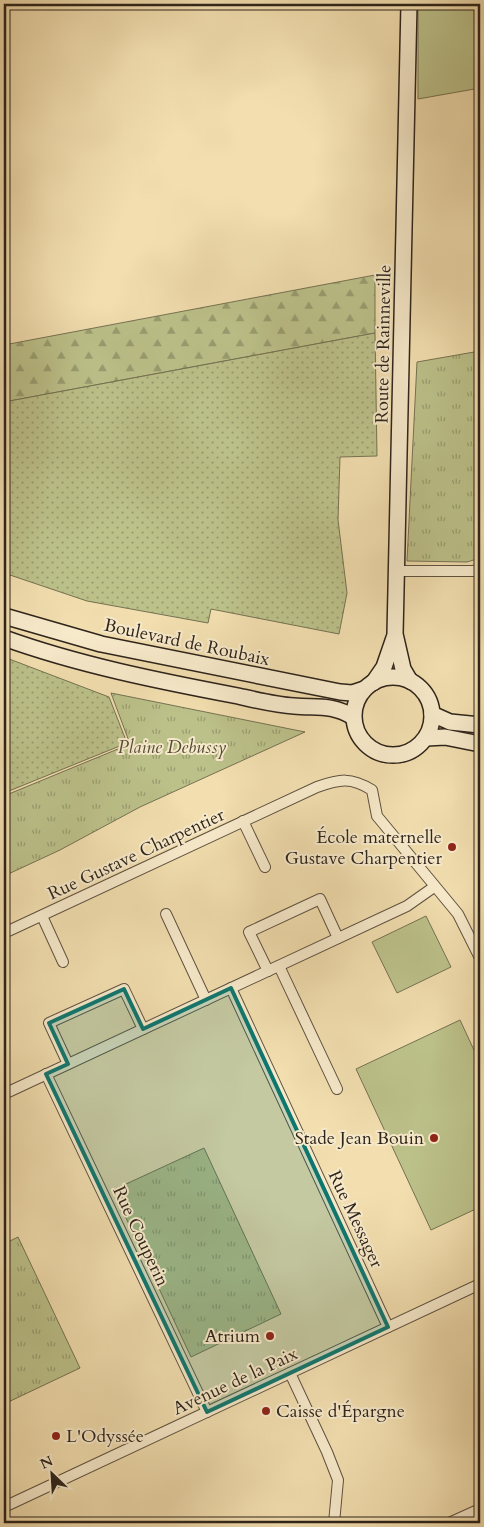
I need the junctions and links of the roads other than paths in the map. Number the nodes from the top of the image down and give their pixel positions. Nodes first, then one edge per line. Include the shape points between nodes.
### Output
1 (409, 4) edge
2 (480, 569) edge
3 (396, 571) junction
4 (4, 616) edge
5 (394, 634) junction
6 (4, 638) edge
7 (410, 682) junction
8 (369, 686) junction
9 (432, 714) junction
10 (353, 717) junction
11 (480, 725) edge
12 (426, 738) junction
13 (480, 744) edge
14 (243, 821) junction
15 (265, 867) dead end
16 (434, 886) junction
17 (166, 914) dead end
18 (42, 916) junction
19 (4, 934) edge
20 (338, 938) junction
21 (480, 958) edge
22 (63, 962) dead end
23 (279, 966) junction
24 (268, 971) junction
25 (231, 988) junction
26 (206, 1000) junction
27 (143, 1029) junction
28 (68, 1064) junction
29 (46, 1074) junction
30 (338, 1089) dead end
31 (4, 1093) edge
32 (480, 1284) edge
33 (388, 1327) junction
34 (290, 1373) junction
35 (207, 1412) junction
36 (4, 1507) edge
37 (480, 1508) edge
38 (334, 1523) edge
39 (448, 1523) edge

1 - 3 main road, Route de Rainneville
2 - 3 street
3 - 5 main road, Route de Rainneville
4 - 8 main road, Boulevard de Roubaix via 101,644 340,692 352,693
5 - 7 main road, Route de Rainneville via 403,669
5 - 8 main road via 388,658
6 - 10 main road via 75,661 237,696 294,706 336,708
7 - 8 main road via 391,677
7 - 9 main road via 423,692
8 - 10 main road via 358,697
9 - 11 main road via 450,722
9 - 12 main road
10 - 12 main road via 360,738 376,752 387,755 409,752
12 - 13 main road via 445,737
14 - 15 street, Rue Gustave Charpentier
14 - 16 street, Rue Gustave Charpentier via 317,787 343,780 360,783 372,790 377,816
14 - 18 street, Rue Gustave Charpentier
16 - 20 street via 407,906
16 - 21 street, Rue Gustave Charpentier via 458,914
17 - 26 street
18 - 19 street, Rue Gustave Charpentier
18 - 22 street, Rue Gustave Charpentier
20 - 23 street
20 - 24 street via 320,899 249,932
23 - 24 street
23 - 30 street
24 - 25 street
25 - 26 street
25 - 33 street, Rue Messager
26 - 27 street
27 - 28 street
27 - 28 street via 124,989 49,1023
28 - 29 street
29 - 31 street
29 - 35 street, Rue Couperin
32 - 33 street, Avenue de la Paix
33 - 34 street, Avenue de la Paix
34 - 35 street, Avenue de la Paix
34 - 38 street via 338,1480
35 - 36 street, Avenue de la Paix
37 - 39 street

